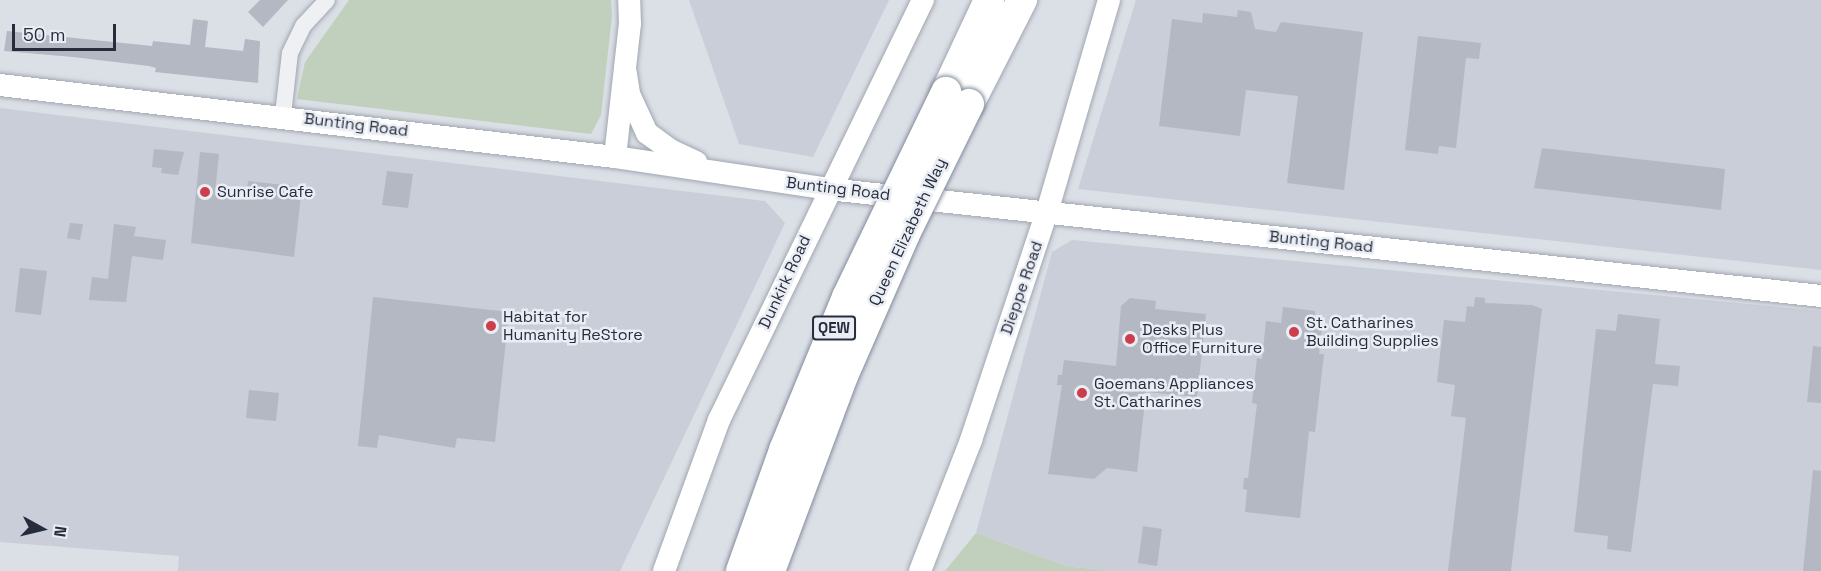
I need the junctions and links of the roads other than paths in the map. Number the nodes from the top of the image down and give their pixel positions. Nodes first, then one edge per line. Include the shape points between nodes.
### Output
1 (327, 0) edge
2 (629, 0) edge
3 (923, 0) edge
4 (989, 0) edge
5 (1022, 0) edge
6 (1109, 0) edge
7 (625, 68) junction
8 (0, 85) edge
9 (957, 98) junction
10 (283, 115) junction
11 (615, 157) junction
12 (731, 175) junction
13 (828, 189) junction
14 (1047, 212) junction
15 (1821, 296) edge
16 (664, 571) edge
17 (741, 571) edge
18 (770, 571) edge
19 (920, 571) edge

1 - 10 street via 303,26 290,53
2 - 7 main road
3 - 13 main road, Dunkirk Road
4 - 9 highway, Queen Elizabeth Way / QEW
5 - 9 highway, Queen Elizabeth Way / QEW
6 - 14 main road, Dieppe Road
7 - 11 main road
7 - 12 main road via 629,94 647,133 670,150
8 - 10 main road, Bunting Road
9 - 17 highway, Queen Elizabeth Way / QEW, bridge via 847,297 784,450
9 - 18 highway, Queen Elizabeth Way / QEW, bridge
10 - 11 main road, Bunting Road
11 - 12 main road, Bunting Road
12 - 13 main road, Bunting Road
13 - 14 main road, Bunting Road
13 - 16 main road, Dunkirk Road via 719,420
14 - 15 main road, Bunting Road
14 - 19 main road, Dieppe Road via 970,440

